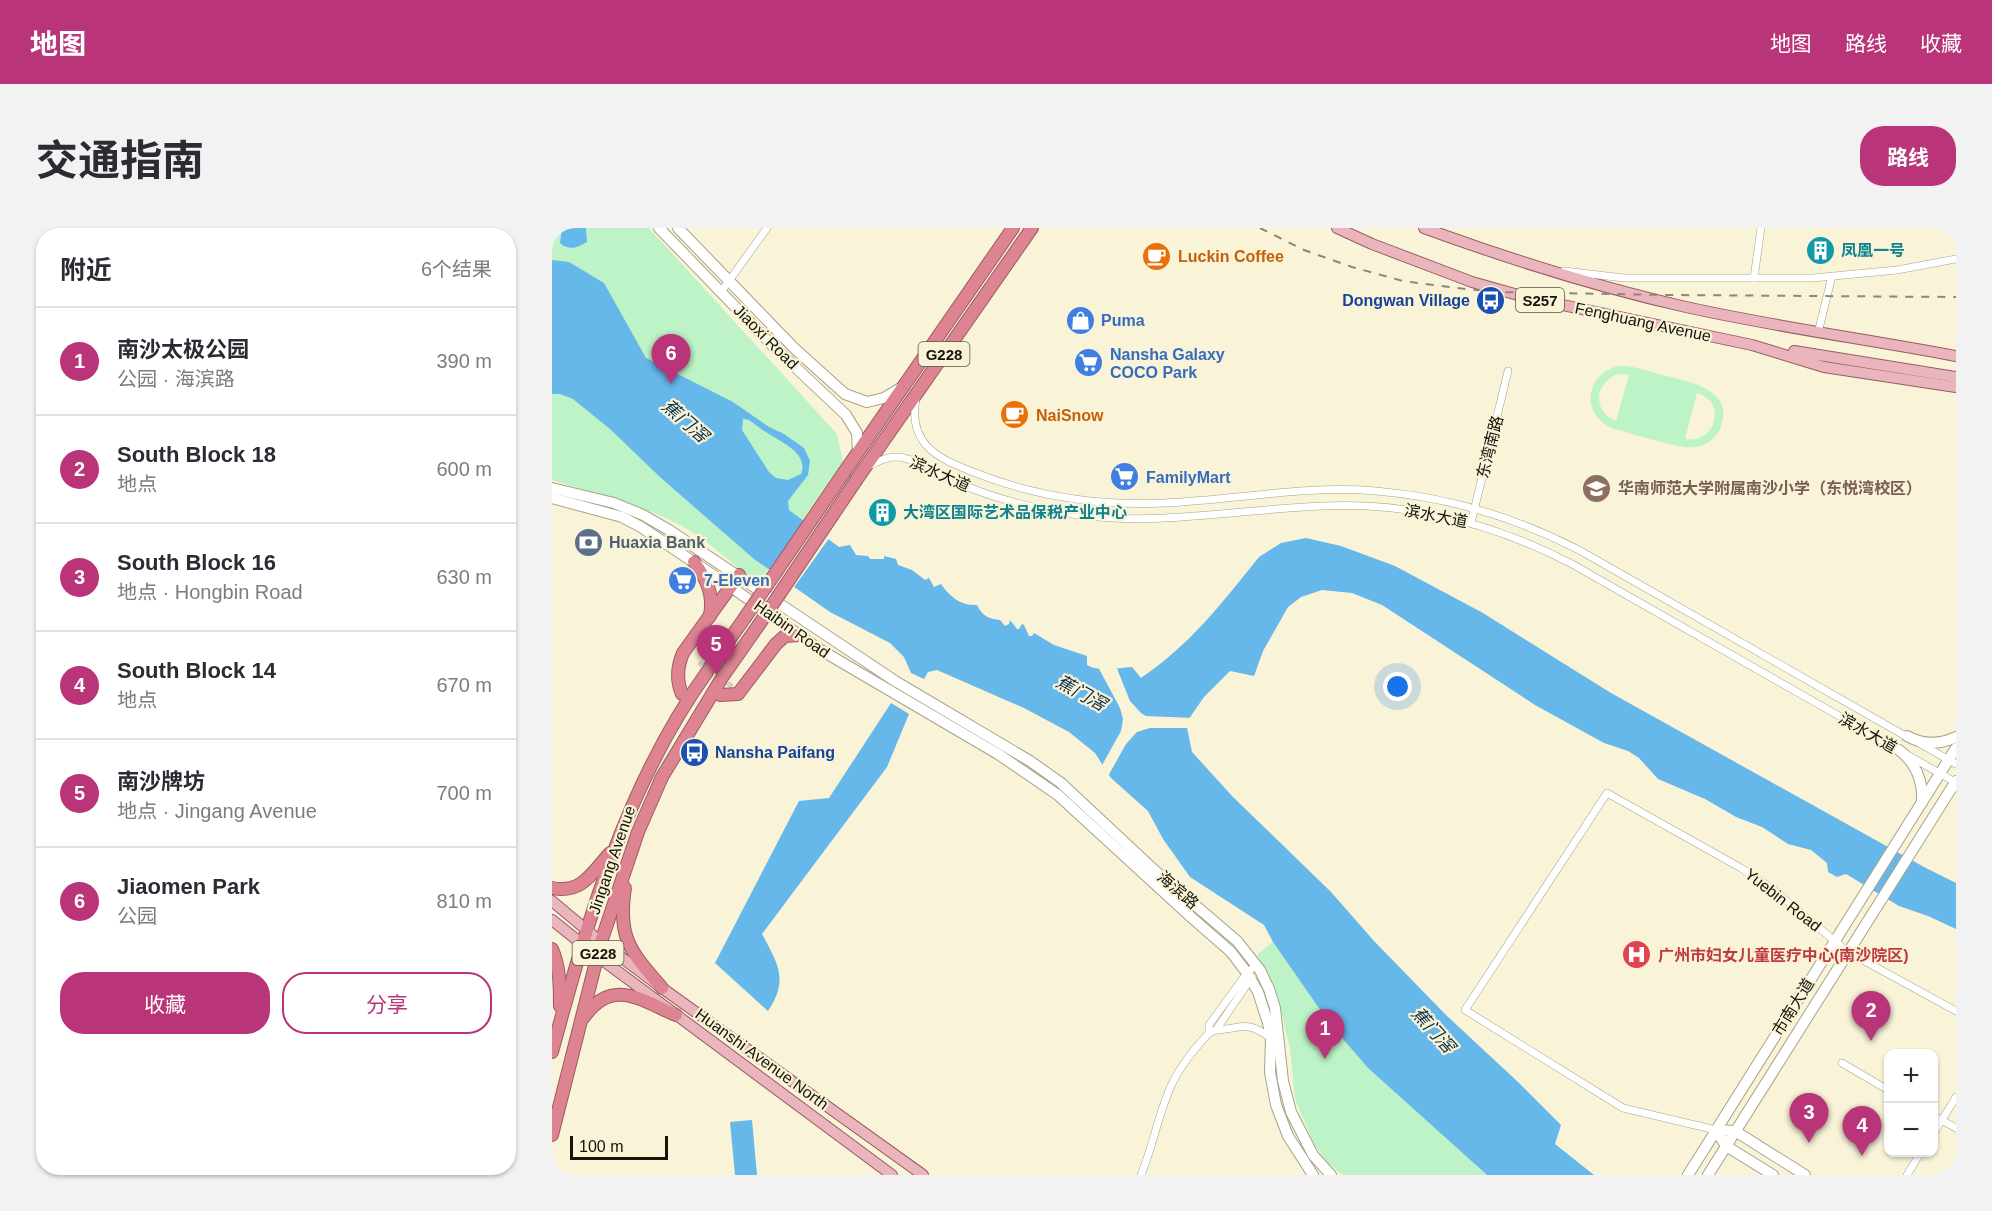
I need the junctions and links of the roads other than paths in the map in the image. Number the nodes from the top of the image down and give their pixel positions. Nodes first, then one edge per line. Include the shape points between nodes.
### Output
1 (659, 228) edge
2 (678, 228) edge
3 (767, 228) edge
4 (1032, 228) edge
5 (1337, 228) edge
6 (1424, 228) edge
7 (1761, 228) edge
8 (1007, 230) edge
9 (1956, 259) edge
10 (1538, 266) junction
11 (1832, 276) junction
12 (1754, 278) junction
13 (729, 281) junction
14 (721, 292) junction
15 (1818, 333) junction
16 (1752, 345) junction
17 (1956, 356) edge
18 (1508, 370) dead end
19 (1956, 377) edge
20 (904, 386) junction
21 (1956, 387) edge
22 (919, 389) junction
23 (845, 394) junction
24 (835, 405) junction
25 (858, 452) junction
26 (864, 468) junction
27 (552, 488) edge
28 (552, 498) edge
29 (1475, 508) junction
30 (1471, 523) junction
31 (694, 562) junction
32 (739, 575) junction
33 (731, 587) junction
34 (710, 616) junction
35 (799, 635) junction
36 (706, 668) junction
37 (724, 684) junction
38 (682, 694) junction
39 (1906, 736) junction
40 (1956, 737) edge
41 (1956, 748) edge
42 (1899, 750) junction
43 (1952, 762) edge
44 (650, 766) junction
45 (1940, 773) junction
46 (1956, 781) edge
47 (1922, 802) junction
48 (628, 814) junction
49 (639, 828) junction
50 (614, 848) junction
51 (630, 854) junction
52 (552, 888) edge
53 (552, 901) edge
54 (552, 920) edge
55 (586, 930) junction
56 (1835, 941) junction
57 (601, 942) junction
58 (582, 944) junction
59 (552, 949) edge
60 (1848, 952) junction
61 (597, 956) junction
62 (1258, 968) junction
63 (1249, 975) junction
64 (662, 988) junction
65 (1956, 1011) edge
66 (676, 1015) junction
67 (560, 1023) junction
68 (578, 1025) junction
69 (1213, 1031) junction
70 (1270, 1038) junction
71 (552, 1052) edge
72 (1842, 1063) dead end
73 (1884, 1088) edge
74 (1956, 1097) edge
75 (1938, 1118) edge
76 (1941, 1120) junction
77 (1938, 1126) edge
78 (1956, 1128) edge
79 (1716, 1130) junction
80 (1735, 1131) junction
81 (552, 1135) edge
82 (1726, 1146) junction
83 (1918, 1157) edge
84 (1690, 1171) edge
85 (892, 1175) edge
86 (923, 1175) edge
87 (1141, 1175) edge
88 (1313, 1175) edge
89 (1331, 1175) edge
90 (1708, 1175) edge
91 (1773, 1175) edge
92 (1805, 1175) edge
93 (1907, 1175) edge

1 - 14 street, Jiaoxi Road
2 - 13 street, Jiaoxi Road
3 - 13 street
4 - 22 highway, G228
5 - 16 main road, Fenghuang Avenue / S257 via 1472,282 1525,297
6 - 10 main road, Fenghuang Avenue / S257
7 - 12 street
8 - 20 highway, G228
9 - 11 street, Fenghuang Avenue
10 - 12 street, Fenghuang Avenue via 1624,278
10 - 15 main road, Fenghuang Avenue / S257 via 1686,307
11 - 12 street, Fenghuang Avenue
11 - 15 street
13 - 14 street
13 - 23 street, Jiaoxi Road
14 - 24 street, Jiaoxi Road
15 - 17 main road, Fenghuang Avenue / S257
16 - 19 main road, S257
16 - 21 main road, Fenghuang Avenue / S257 via 1824,367
18 - 29 street, 东湾南路
20 - 23 street, Jiaoxi Road via 884,398 867,402
20 - 25 highway, G228
22 - 26 highway, G228
22 - 29 street, 滨水大道 via 914,408 916,428 933,453 980,475 1040,492 1145,504 1349,490 1421,496
23 - 24 street via 845,401
24 - 25 street, Jiaoxi Road via 857,433
25 - 36 highway, G228, bridge via 735,633 719,645
26 - 30 street, 滨水大道 via 881,459 903,458 995,496 1101,518 1166,519 1349,505 1418,512
26 - 37 highway, Jingang Avenue / G228, bridge via 748,639 738,667
27 - 32 street, 海滨路 via 614,503 643,515
28 - 31 street, Haibin Road via 622,516
29 - 30 street, 东湾南路
29 - 39 street, 滨水大道 via 1536,529 1579,550
30 - 42 street, 滨水大道 via 1572,564
31 - 33 street, Haibin Road
31 - 34 highway via 709,585
32 - 33 highway
32 - 62 street, 海滨路 via 909,689 1061,783 1237,941
33 - 34 highway
33 - 35 street, Haibin Road
34 - 38 highway via 679,662
35 - 37 highway via 785,636 776,644 738,694
35 - 63 street, Haibin Road via 998,754 1058,795 1231,952
36 - 38 highway
36 - 44 highway, Jingang Avenue / G228
37 - 49 highway, Jingang Avenue / G228 via 679,760 662,777
38 - 44 highway
39 - 40 street via 1931,744
39 - 43 street, 滨水大道
41 - 43 street, 市南大道
42 - 45 street, 滨水大道
42 - 47 street via 1919,776
43 - 45 street, 市南大道
44 - 48 highway, Jingang Avenue / G228
45 - 46 street, 滨水大道
45 - 47 street, 市南大道
46 - 60 street, 市南大道
47 - 56 street, 市南大道
48 - 49 highway via 630,823
48 - 50 highway, Jingang Avenue / G228
49 - 51 highway, Jingang Avenue / G228
50 - 52 highway via 580,886 569,890
50 - 55 highway, Jingang Avenue / G228
51 - 57 highway, Jingang Avenue / G228
51 - 64 highway via 622,904 624,935 641,964
53 - 55 main road, Huanshi Avenue North
54 - 58 main road, Huanshi Avenue North
55 - 57 main road, Huanshi Avenue North
55 - 58 highway, Jingang Avenue / G228
56 - 60 street, Yuebin Road
56 - 79 street, 市南大道
56 - 79 street, Yuebin Road via 1748,872 1607,793 1465,1010 1623,1108
57 - 61 highway, Jingang Avenue / G228
57 - 64 main road, Huanshi Avenue North
58 - 61 main road, Huanshi Avenue North
58 - 67 highway, Jingang Avenue / G228
59 - 67 highway via 560,984
60 - 65 street, Yuebin Road
60 - 80 street, 市南大道
61 - 66 main road, Huanshi Avenue North
61 - 68 highway, Jingang Avenue / G228
62 - 63 street
62 - 89 street, 海滨路 via 1275,1008 1283,1081 1291,1112 1312,1155
63 - 69 street via 1209,1025
63 - 70 street via 1264,1007
64 - 86 main road, Huanshi Avenue North
66 - 68 highway via 625,994 611,994 592,1006
66 - 85 main road, Huanshi Avenue North
67 - 71 highway, Jingang Avenue / G228
68 - 81 highway, Jingang Avenue / G228
69 - 70 street via 1244,1026
69 - 87 street via 1171,1086
70 - 88 street via 1270,1072 1276,1105 1288,1136
72 - 73 street
74 - 76 street
75 - 76 street
76 - 77 street
76 - 78 street
79 - 80 street
79 - 82 street
79 - 84 street, 市南大道
80 - 82 street, 市南大道
80 - 92 street
82 - 90 street, 市南大道
82 - 91 street
83 - 93 street

